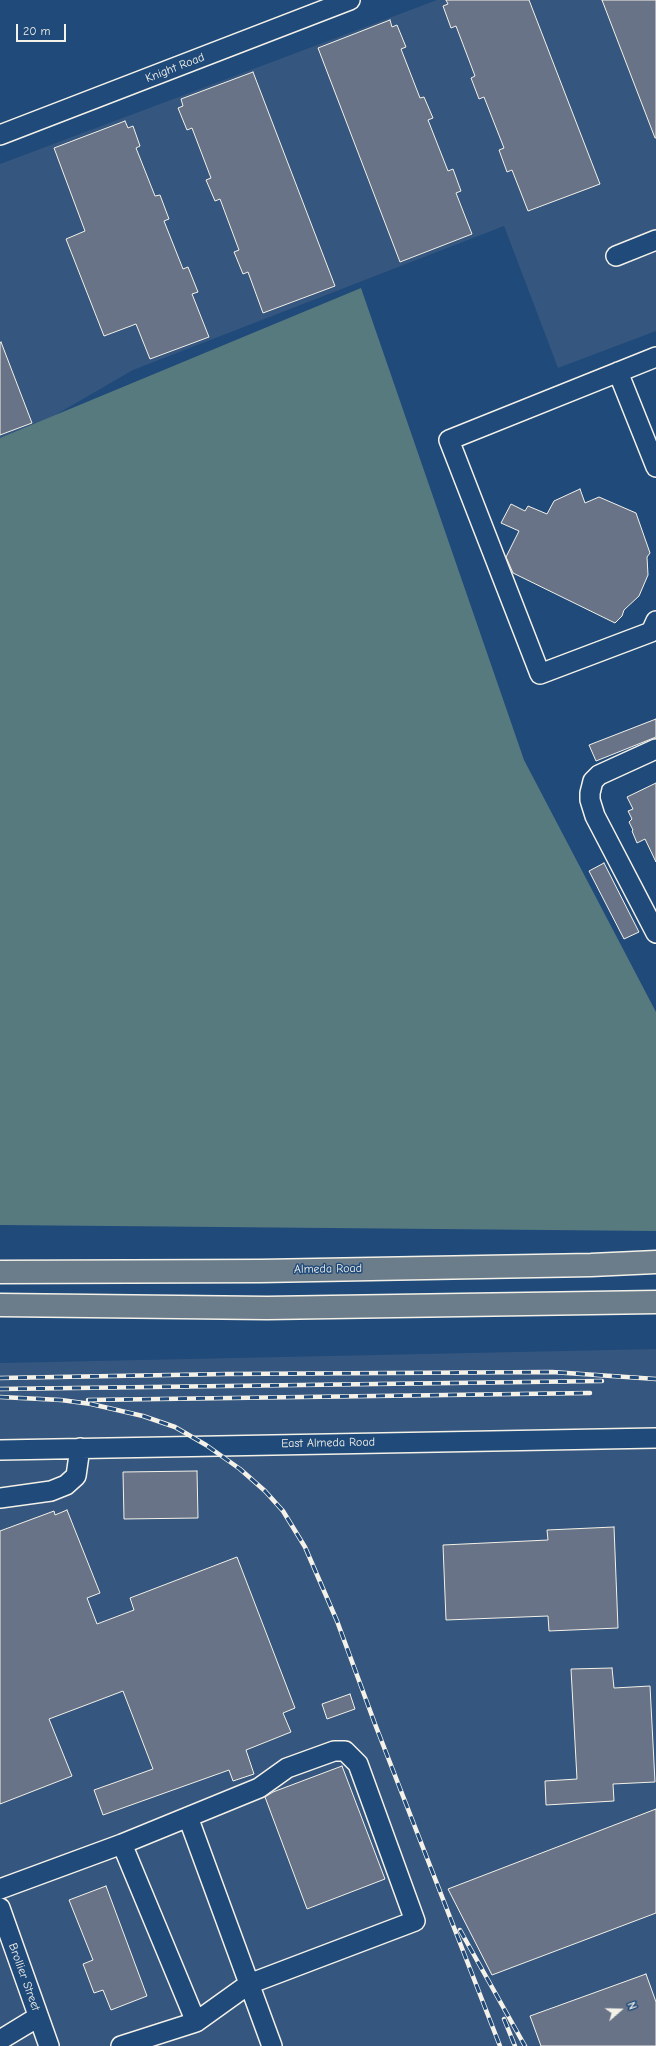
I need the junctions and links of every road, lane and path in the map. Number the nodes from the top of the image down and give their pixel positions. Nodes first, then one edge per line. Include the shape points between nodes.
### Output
1 (350, 0) edge
2 (0, 135) edge
3 (656, 240) edge
4 (616, 256) dead end
5 (656, 357) edge
6 (618, 372) junction
7 (656, 465) edge
8 (656, 621) edge
9 (656, 749) edge
10 (656, 934) edge
11 (656, 1262) edge
12 (0, 1272) edge
13 (656, 1302) edge
14 (0, 1305) edge
15 (656, 1438) edge
16 (80, 1448) junction
17 (0, 1450) edge
18 (0, 1498) edge
19 (188, 1817) junction
20 (122, 1844) junction
21 (0, 1889) edge
22 (0, 1908) edge
23 (249, 1984) junction
24 (38, 2017) junction
25 (196, 2022) junction
26 (0, 2040) edge
27 (49, 2046) edge
28 (121, 2046) edge
29 (272, 2046) edge

1 - 2 street, Knight Road
3 - 4 street
5 - 6 street
6 - 7 street
6 - 8 street via 449,440 540,674 651,632
9 - 10 street via 599,775 593,781 590,793 595,816
11 - 12 main road, Almeda Road via 261,1271
13 - 14 main road via 267,1308
15 - 16 street, East Almeda Road
16 - 17 street, East Almeda Road
16 - 18 street via 76,1476 66,1484 51,1490
19 - 20 street
19 - 23 street
19 - 23 street via 259,1788 287,1768 334,1751 346,1751 358,1764 364,1779 415,1921
20 - 21 street
20 - 25 street
22 - 24 street, Brollier Street
23 - 25 street
23 - 29 street
24 - 26 street
24 - 27 street, Brollier Street
25 - 28 street

